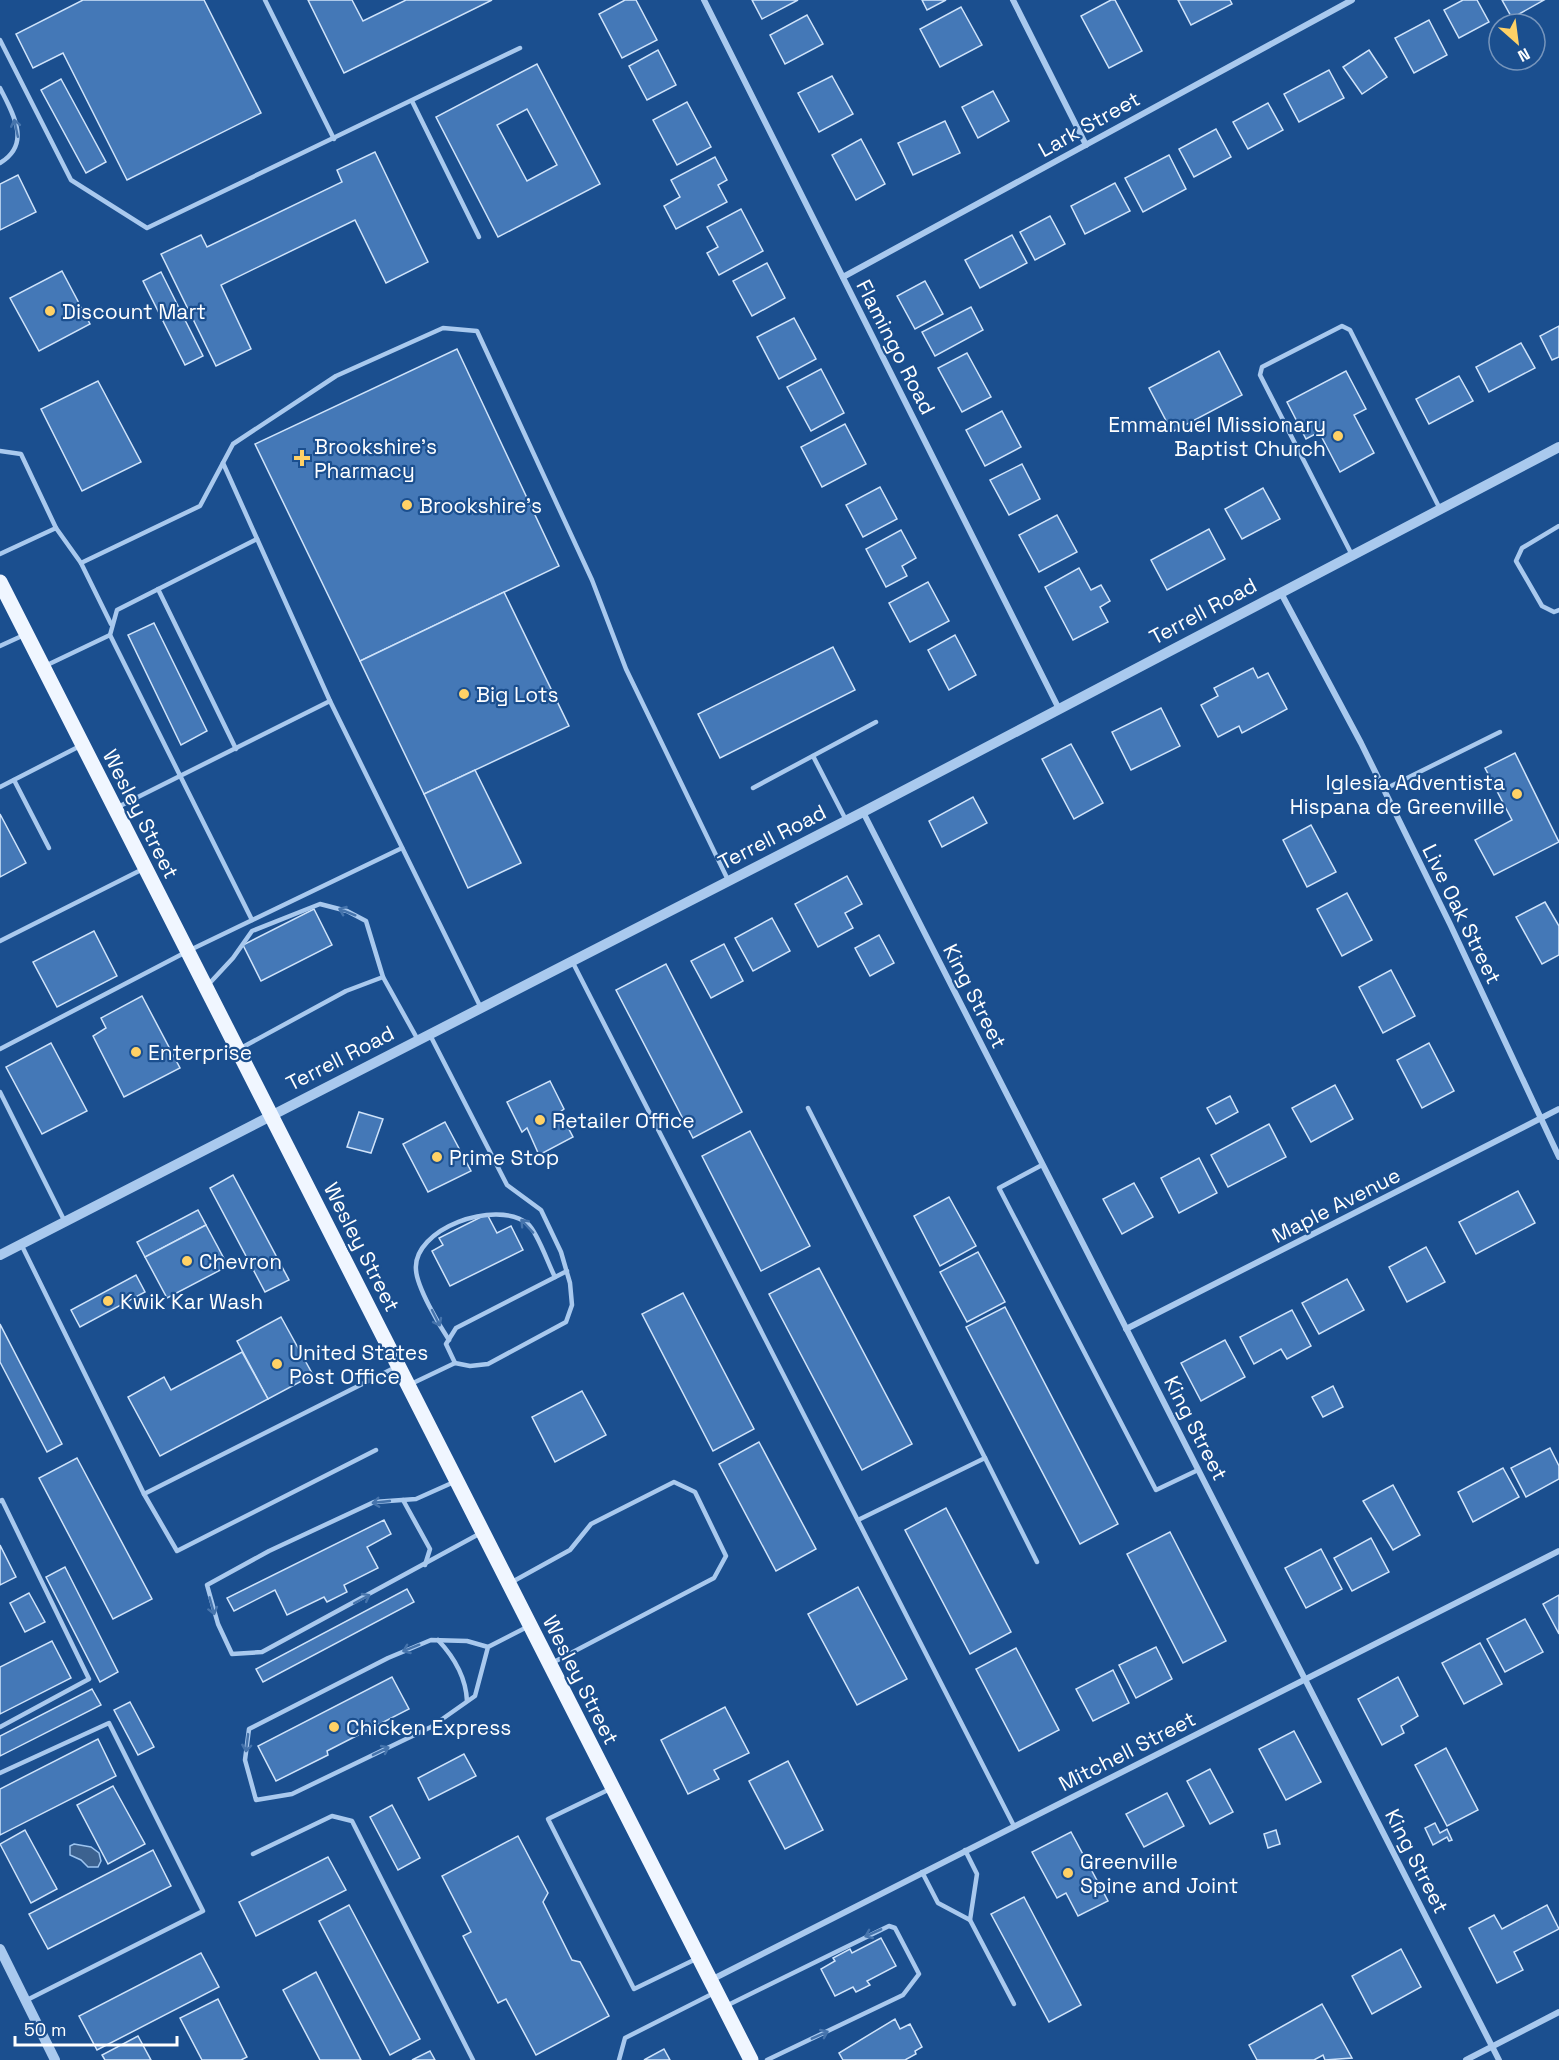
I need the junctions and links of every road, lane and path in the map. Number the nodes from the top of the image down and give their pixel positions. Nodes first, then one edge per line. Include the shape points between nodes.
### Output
1 (265, 0) edge
2 (704, 0) edge
3 (1013, 0) edge
4 (1352, 0) edge
5 (0, 40) edge
6 (520, 48) dead end
7 (0, 88) edge
8 (412, 101) junction
9 (334, 139) junction
10 (1086, 145) junction
11 (0, 163) edge
12 (479, 237) dead end
13 (843, 277) junction
14 (1559, 447) edge
15 (0, 451) edge
16 (223, 464) junction
17 (1440, 509) junction
18 (1559, 526) edge
19 (56, 528) junction
20 (257, 540) junction
21 (0, 554) edge
22 (1352, 555) junction
23 (81, 563) junction
24 (0, 582) edge
25 (158, 590) junction
26 (1281, 592) junction
27 (1559, 610) edge
28 (111, 624) junction
29 (26, 633) junction
30 (110, 635) junction
31 (0, 646) edge
32 (43, 667) junction
33 (330, 701) junction
34 (1059, 709) junction
35 (876, 722) dead end
36 (1500, 732) dead end
37 (83, 744) junction
38 (236, 749) junction
39 (813, 756) junction
40 (180, 777) junction
41 (14, 780) junction
42 (0, 787) edge
43 (753, 788) dead end
44 (1383, 790) junction
45 (115, 808) junction
46 (863, 812) junction
47 (846, 820) junction
48 (49, 848) dead end
49 (402, 849) junction
50 (145, 867) junction
51 (729, 881) junction
52 (252, 920) junction
53 (0, 941) edge
54 (188, 951) junction
55 (572, 961) junction
56 (382, 977) junction
57 (206, 988) junction
58 (481, 1008) junction
59 (429, 1034) junction
60 (418, 1040) junction
61 (0, 1049) edge
62 (238, 1050) junction
63 (0, 1092) edge
64 (808, 1108) dead end
65 (1559, 1109) edge
66 (271, 1115) junction
67 (1540, 1119) junction
68 (1559, 1157) edge
69 (1042, 1165) junction
70 (65, 1222) junction
71 (21, 1244) junction
72 (0, 1255) edge
73 (567, 1271) junction
74 (555, 1277) junction
75 (1126, 1329) junction
76 (449, 1340) junction
77 (455, 1363) junction
78 (398, 1366) junction
79 (408, 1386) junction
80 (376, 1450) dead end
81 (985, 1458) junction
82 (1198, 1470) junction
83 (457, 1481) junction
84 (144, 1494) junction
85 (1, 1499) edge
86 (403, 1500) junction
87 (858, 1520) junction
88 (483, 1532) junction
89 (1559, 1551) edge
90 (1038, 1562) dead end
91 (425, 1565) junction
92 (509, 1584) junction
93 (530, 1625) junction
94 (438, 1640) junction
95 (488, 1647) junction
96 (550, 1665) junction
97 (1306, 1680) junction
98 (467, 1701) junction
99 (0, 1727) edge
100 (0, 1773) edge
101 (612, 1788) junction
102 (1014, 1826) junction
103 (965, 1850) junction
104 (253, 1854) dead end
105 (922, 1872) junction
106 (969, 1920) junction
107 (0, 1949) edge
108 (699, 1958) junction
109 (713, 1986) junction
110 (25, 2001) junction
111 (1014, 2004) dead end
112 (724, 2007) junction
113 (1559, 2012) edge
114 (1492, 2046) junction
115 (55, 2060) edge
116 (473, 2060) edge
117 (619, 2060) edge
118 (751, 2060) edge
119 (767, 2060) edge
120 (1466, 2060) edge
121 (1499, 2060) edge

1 - 9 lane
2 - 13 street, Flamingo Road
3 - 10 street
4 - 10 street, Lark Street
5 - 9 lane via 71,180 147,228
6 - 8 lane
11 -> 7 lane via 17,146 20,132
8 - 9 lane
8 - 12 lane
10 - 13 street, Lark Street
13 - 34 street, Flamingo Road
14 - 17 street, Terrell Road
15 - 19 lane via 21,454
16 - 20 lane
16 - 23 lane via 200,506
16 - 51 lane via 233,444 336,376 443,328 477,332 592,580 626,669
17 - 22 street, Terrell Road
17 - 22 lane via 1350,330 1342,326 1262,367 1260,375
18 - 27 lane via 1522,548 1516,561 1542,606 1554,612
19 - 21 lane
19 - 23 lane
20 - 25 lane
20 - 33 lane
22 - 26 street, Terrell Road
23 - 28 lane
24 - 29 main road, Wesley Street
25 - 28 lane via 117,610
25 - 38 lane
26 - 34 street, Terrell Road
26 - 44 street, Live Oak Street
28 - 30 lane
29 - 31 lane
29 - 32 main road, Wesley Street
30 - 32 lane
30 - 40 lane
32 - 37 main road, Wesley Street
33 - 38 lane
33 - 49 lane
34 - 46 street, Terrell Road
35 - 39 lane
36 - 44 lane
37 - 41 lane
37 - 45 main road, Wesley Street
38 - 40 lane
39 - 43 lane
39 - 47 lane
40 - 45 lane
40 - 52 lane
41 - 42 lane
41 - 48 lane
44 - 67 street, Live Oak Street
45 - 50 main road, Wesley Street
46 - 47 street, Terrell Road
46 - 69 street, King Street
47 - 51 street, Terrell Road
49 - 52 lane
49 - 58 lane
50 - 53 lane
50 - 54 main road, Wesley Street
51 - 55 street, Terrell Road
52 - 54 lane
54 - 57 main road, Wesley Street
54 - 61 lane
55 - 58 street, Terrell Road
55 - 87 lane
56 -> 57 lane via 366,921 320,904 252,931
56 - 60 lane
56 - 62 lane via 345,991
57 - 62 main road, Wesley Street
58 - 59 street, Terrell Road
59 - 60 street, Terrell Road
59 - 73 lane via 507,1185 541,1210
60 - 66 street, Terrell Road
62 - 66 main road, Wesley Street
63 - 70 lane
64 - 81 lane
65 - 67 street, Maple Avenue
66 - 70 street, Terrell Road
66 - 78 main road, Wesley Street
67 - 68 street, Live Oak Street
67 - 75 street, Maple Avenue
69 - 75 street, King Street
69 - 82 lane via 999,1188 1156,1490
70 - 71 street, Terrell Road
71 - 72 street, Terrell Road
71 - 84 lane
73 - 74 lane
73 - 77 lane via 572,1305 566,1322 488,1364
74 - 76 lane via 456,1328
74 -> 76 lane via 530,1226 514,1215 474,1215 437,1233 421,1249 416,1269
75 - 82 street, King Street
76 - 77 lane via 446,1344
77 - 79 lane
78 - 79 main road, Wesley Street
78 - 84 lane
79 - 83 main road, Wesley Street
80 - 84 lane via 177,1551
81 - 87 lane
81 - 90 lane
82 - 97 street, King Street
83 - 86 lane via 416,1499
83 - 88 main road, Wesley Street
85 - 99 lane via 89,1679
86 - 91 lane via 430,1549
86 -> 91 lane via 374,1502 269,1551 207,1586 218,1624 232,1654 262,1652
87 - 102 lane
88 - 91 lane
88 - 92 main road, Wesley Street
89 - 97 street, Mitchell Street
92 - 93 main road, Wesley Street
92 - 96 lane via 570,1550 591,1524 674,1482 695,1492 726,1556 714,1578
93 - 95 lane
93 - 96 main road, Wesley Street
94 - 95 lane via 467,1641
94 - 98 lane via 466,1685
94 -> 98 lane via 388,1658 249,1729 244,1760 256,1800 292,1794 431,1727
95 - 98 lane via 475,1696
96 - 101 main road, Wesley Street
97 - 102 street, Mitchell Street
97 - 114 street, King Street
100 - 110 lane via 109,1723 203,1911
101 - 108 main road, Wesley Street
101 - 108 lane via 548,1819 634,1989
102 - 103 street, Mitchell Street
103 - 105 street, Mitchell Street
103 - 106 lane via 977,1874
104 - 116 lane via 332,1816 352,1821
105 - 106 lane via 938,1903
105 - 109 street, Mitchell Street
106 - 111 lane
107 - 110 street
108 - 109 main road, Wesley Street
109 - 112 main road, Wesley Street
109 - 117 lane via 625,2038
110 - 115 street
112 - 118 main road, Wesley Street
119 -> 112 lane via 903,1995 919,1974 895,1928 889,1926 849,1944
113 - 114 street
114 - 120 street
114 - 121 street, King Street

